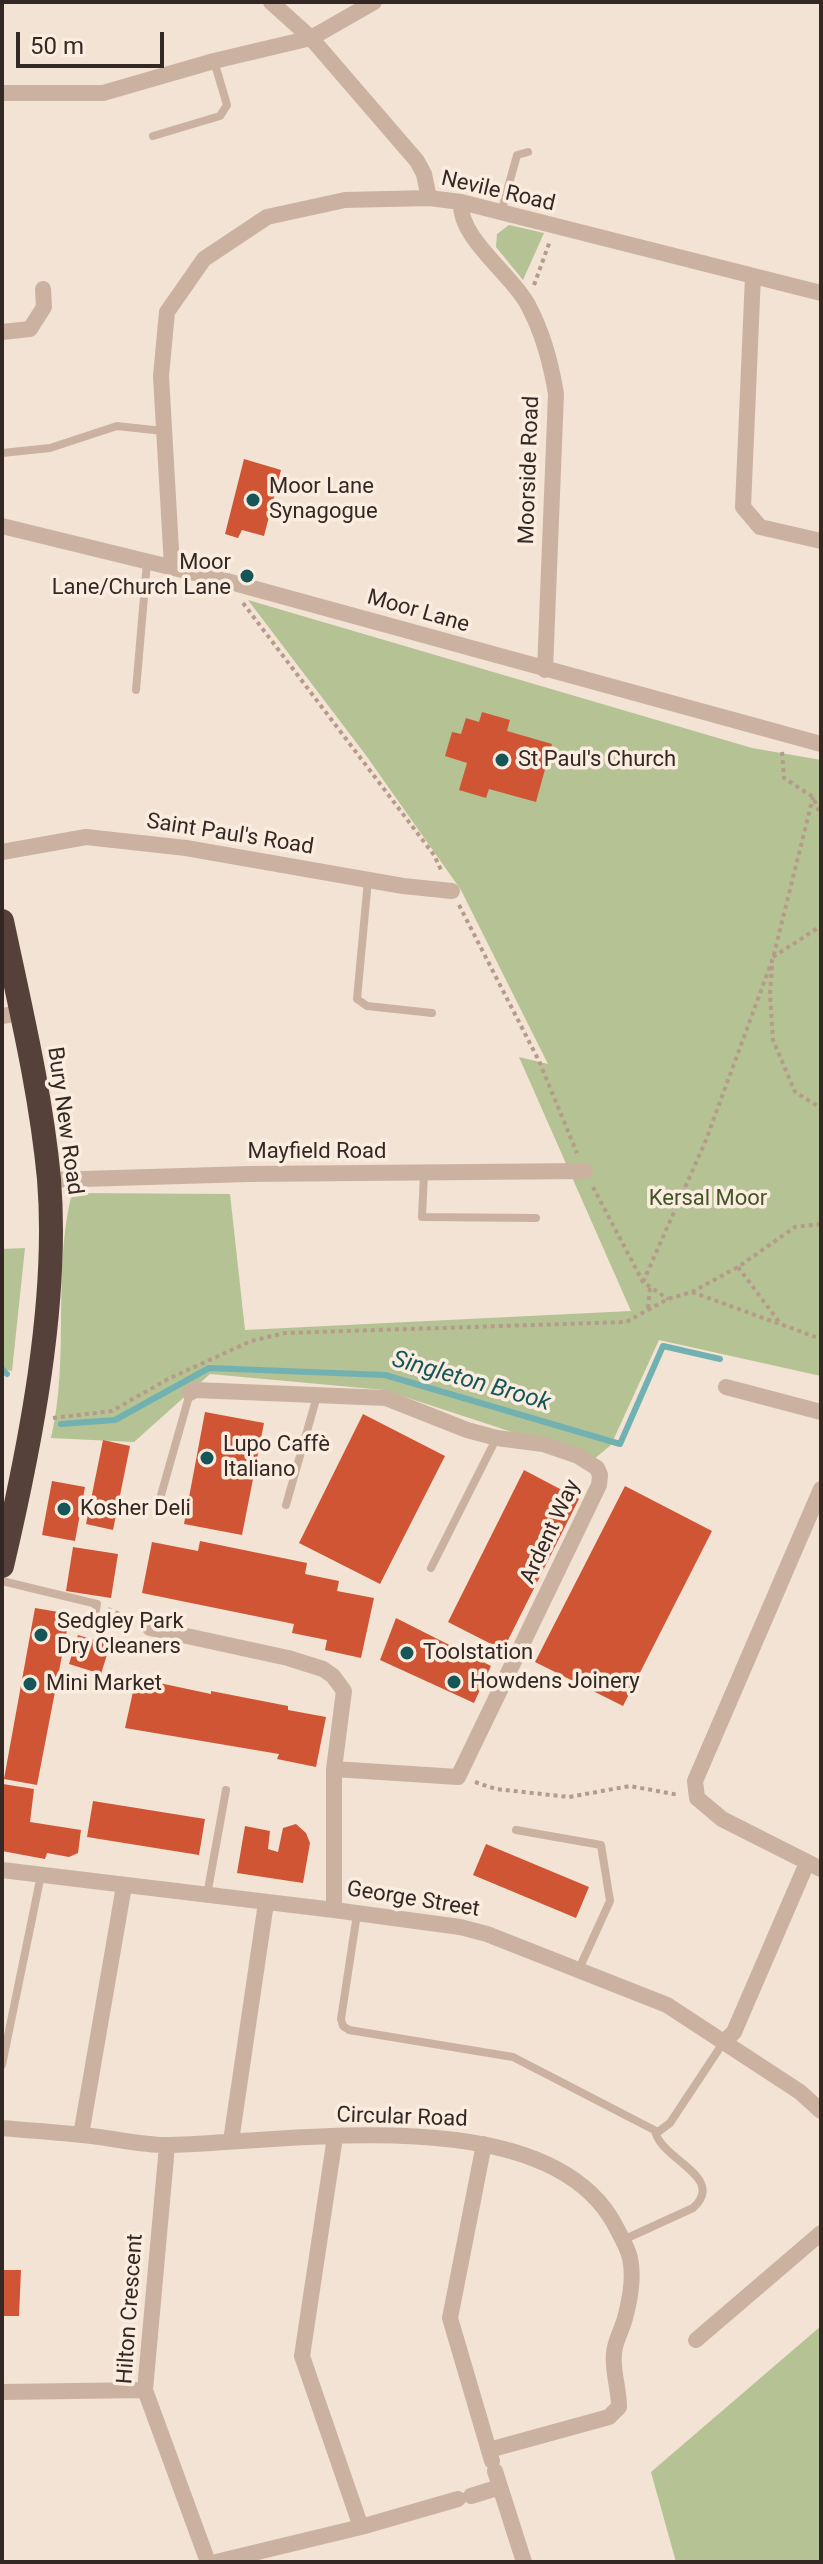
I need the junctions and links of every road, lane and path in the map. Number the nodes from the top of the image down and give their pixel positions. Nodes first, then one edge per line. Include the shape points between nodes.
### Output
1 (271, 2) edge
2 (374, 2) edge
3 (311, 38) junction
4 (214, 61) junction
5 (2, 93) edge
6 (153, 136) dead end
7 (528, 152) dead end
8 (429, 198) junction
9 (461, 202) junction
10 (501, 214) junction
11 (555, 228) junction
12 (753, 276) junction
13 (43, 289) dead end
14 (821, 293) edge
15 (527, 302) junction
16 (2, 332) edge
17 (164, 431) junction
18 (2, 453) edge
19 (2, 526) edge
20 (821, 541) edge
21 (147, 561) junction
22 (172, 567) junction
23 (223, 580) junction
24 (545, 670) junction
25 (136, 690) dead end
26 (780, 733) junction
27 (821, 744) edge
28 (813, 797) junction
29 (821, 816) edge
30 (2, 852) edge
31 (369, 879) junction
32 (452, 891) junction
33 (2, 921) edge
34 (821, 926) edge
35 (773, 958) junction
36 (432, 1013) dead end
37 (11, 1015) edge
38 (821, 1108) edge
39 (585, 1171) junction
40 (424, 1174) junction
41 (49, 1180) junction
42 (536, 1218) dead end
43 (821, 1224) edge
44 (738, 1267) junction
45 (643, 1282) junction
46 (650, 1287) junction
47 (692, 1292) junction
48 (668, 1299) junction
49 (648, 1309) junction
50 (781, 1325) junction
51 (821, 1339) edge
52 (726, 1387) dead end
53 (190, 1393) joint
54 (317, 1396) junction
55 (821, 1412) edge
56 (61, 1418) dead end
57 (497, 1438) junction
58 (821, 1489) edge
59 (161, 1495) dead end
60 (286, 1505) dead end
61 (2, 1566) edge
62 (431, 1568) dead end
63 (2, 1581) edge
64 (97, 1604) junction
65 (93, 1626) dead end
66 (150, 1628) joint
67 (334, 1769) junction
68 (458, 1777) junction
69 (226, 1790) dead end
70 (697, 1798) junction
71 (516, 1830) dead end
72 (814, 1866) edge
73 (2, 1870) edge
74 (41, 1875) junction
75 (124, 1886) junction
76 (207, 1896) junction
77 (266, 1903) junction
78 (334, 1910) junction
79 (357, 1914) junction
80 (579, 1969) junction
81 (723, 2043) junction
82 (2, 2065) edge
83 (821, 2111) edge
84 (2, 2128) edge
85 (655, 2131) junction
86 (81, 2135) junction
87 (335, 2137) junction
88 (231, 2141) junction
89 (484, 2144) junction
90 (167, 2146) junction
91 (821, 2233) edge
92 (623, 2240) junction
93 (696, 2340) dead end
94 (145, 2390) junction
95 (2, 2392) edge
96 (494, 2467) junction
97 (361, 2527) junction
98 (208, 2562) edge
99 (216, 2562) edge
100 (524, 2562) edge

1 - 3 street
2 - 3 street
3 - 4 street
3 - 8 street via 417,161
4 - 5 street via 103,93
4 - 6 lane via 225,111
7 - 10 lane via 517,155 513,163
8 - 9 street, Nevile Road
8 - 17 street, Nevile Road via 345,200 267,217 204,259 167,312 161,376
9 - 10 street, Nevile Road
9 - 15 street, Moorside Road via 468,230
10 - 11 street, Nevile Road
11 - 12 street, Nevile Road
11 - 15 path
12 - 14 street, Nevile Road
12 - 20 street via 743,507 760,527
13 - 16 street via 44,307 30,329
15 - 24 street, Moorside Road via 546,347 556,394
17 - 18 lane via 117,426 50,448
17 - 22 street, Nevile Road
19 - 21 street, Moor Lane
21 - 22 street, Moor Lane
21 - 25 lane
22 - 23 street, Moor Lane
23 - 24 street, Moor Lane
23 - 32 path via 434,855
24 - 26 street, Moor Lane
26 - 27 street, Moor Lane
26 - 28 path via 784,778
28 - 29 path
28 - 35 path
30 - 31 street, Saint Paul's Road via 86,837
31 - 32 street, Saint Paul's Road
31 - 36 lane via 357,999 367,1006
32 - 39 path via 539,1061
33 - 37 highway, Bury New Road
34 - 35 path
35 - 38 path via 773,1040 795,1092
35 - 45 path via 706,1140
37 - 41 highway, Bury New Road via 35,1082
39 - 40 street, Mayfield Road
39 - 45 path
40 - 41 street, Mayfield Road
40 - 42 lane via 422,1217
41 - 61 highway, Bury New Road via 48,1298 41,1358
43 - 44 path via 795,1227
44 - 47 path
44 - 50 path
45 - 46 path
46 - 48 path
46 - 49 path
47 - 48 path
47 - 50 path
48 - 49 path
49 - 56 path via 626,1322 285,1333 251,1341 112,1411
50 - 51 path
52 - 55 street
53 - 54 street, Ardent Way
53 - 59 lane
54 - 57 street, Ardent Way via 386,1398
54 - 60 lane
57 - 62 lane
57 - 68 street, Ardent Way via 543,1444 583,1459 597,1468 599,1485
58 - 70 street via 695,1781
63 - 64 lane
64 - 65 lane
64 - 66 path
66 - 67 street via 288,1658 333,1676 344,1691
67 - 68 street
67 - 78 street
68 - 70 path via 496,1789 569,1797 630,1786
69 - 76 lane
70 - 72 street via 722,1819
71 - 80 lane via 601,1845 610,1901
72 - 81 street via 734,2032
73 - 74 street, George Street
74 - 75 street, George Street
74 - 82 lane
75 - 76 street, George Street
75 - 86 street
76 - 77 street, George Street
77 - 78 street, George Street
77 - 88 street
78 - 79 street, George Street
79 - 80 street, George Street via 473,1930
79 - 85 lane via 343,2026 513,2057
80 - 81 street, George Street via 667,2005
81 - 83 street, George Street
81 - 85 lane via 670,2123
84 - 86 street, Circular Road
85 - 92 lane via 665,2150 698,2176 703,2186 700,2203
86 - 90 street, Circular Road
87 - 88 street, Circular Road
87 - 89 street, Circular Road via 439,2137
87 - 97 street via 302,2356
88 - 90 street, Circular Road
89 - 92 street, Circular Road via 575,2179 607,2210
89 - 96 street via 450,2318
90 - 94 street, Hilton Crescent
91 - 93 street
92 - 96 street, Circular Road via 631,2278 626,2317 614,2349 619,2407 609,2417
94 - 95 street
94 - 98 street, Hilton Crescent
96 - 97 street via 465,2498
96 - 100 street
97 - 99 street

